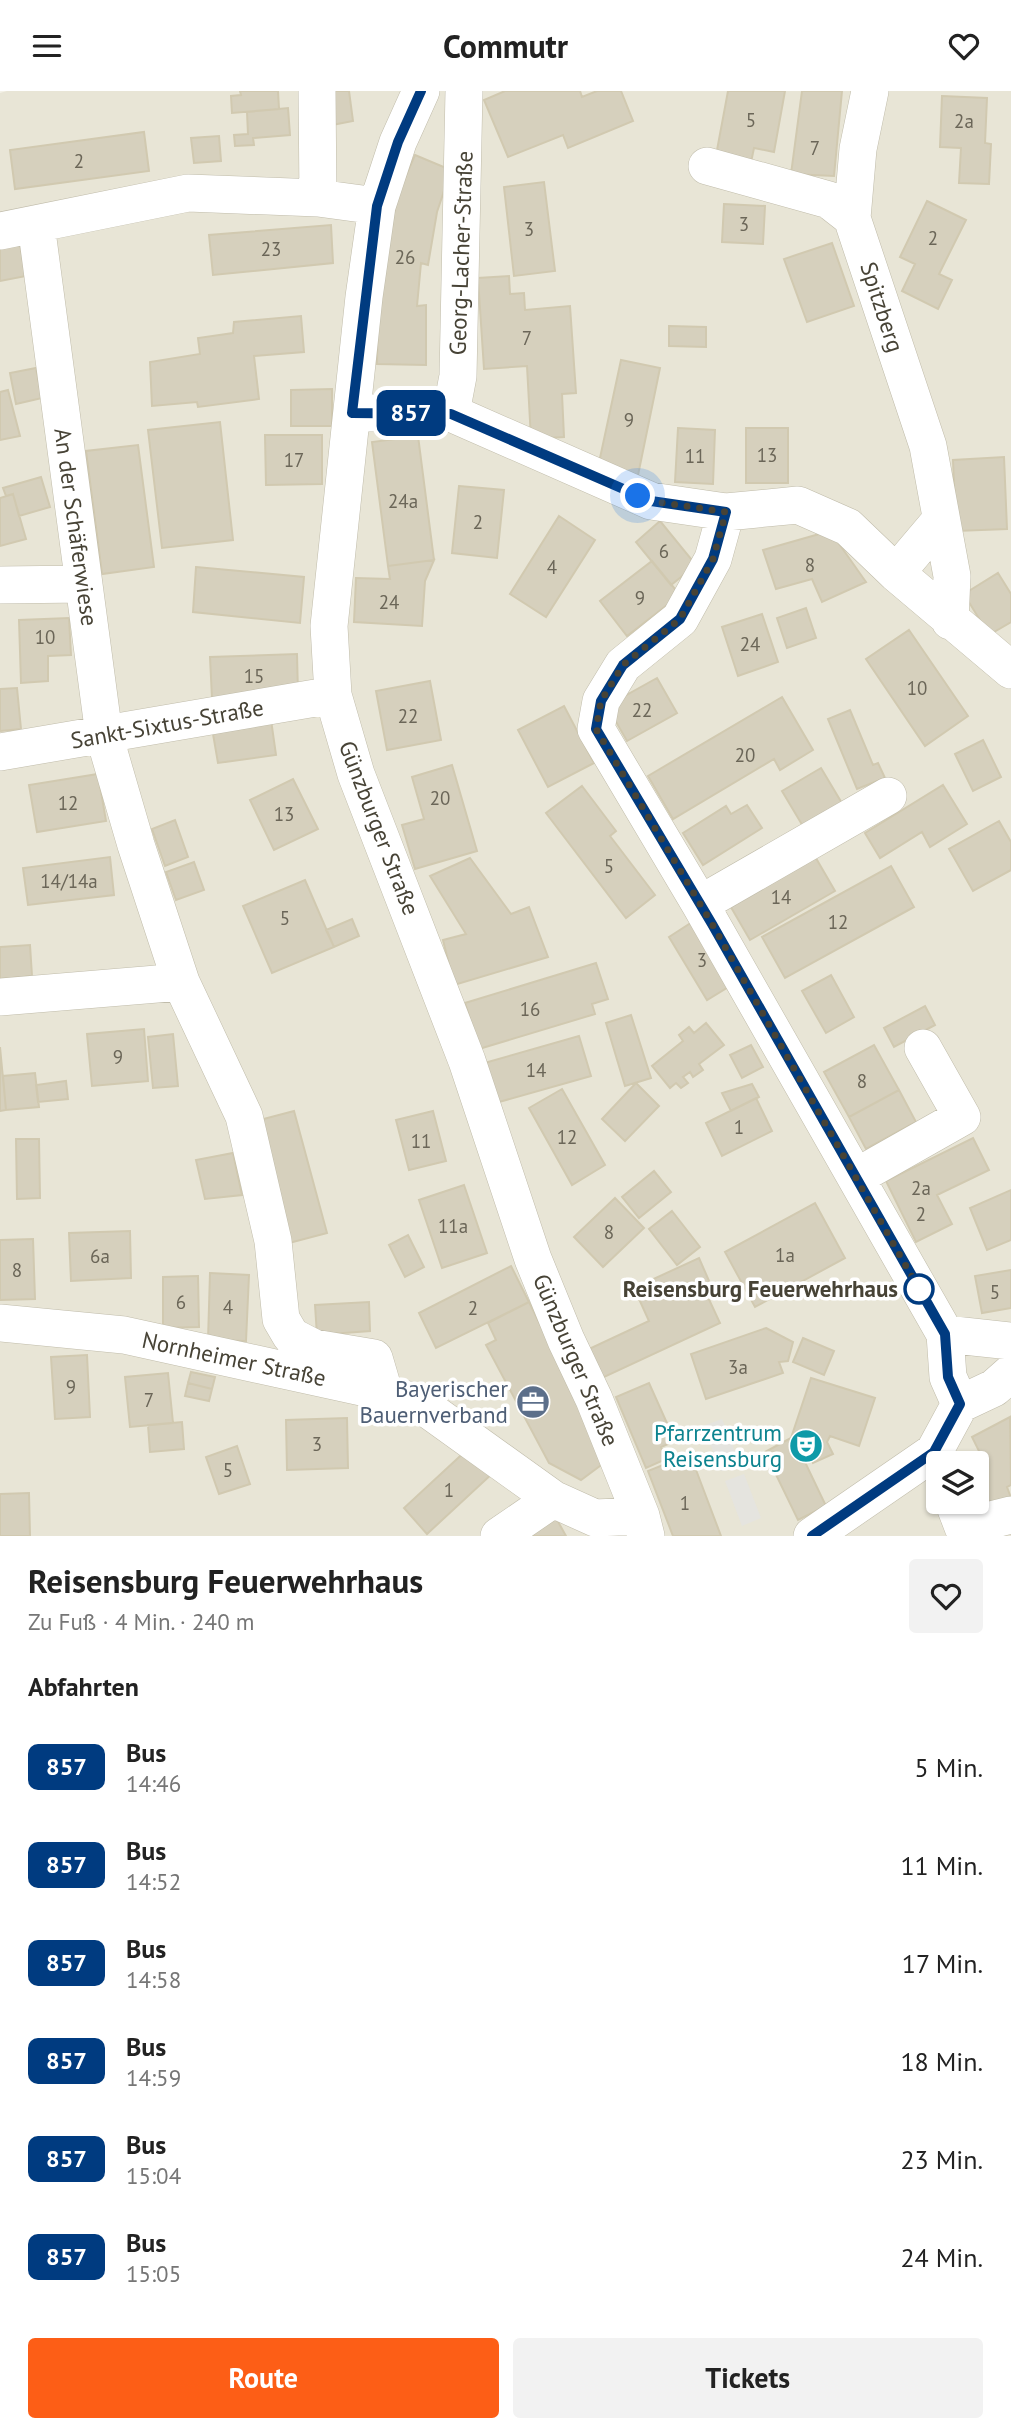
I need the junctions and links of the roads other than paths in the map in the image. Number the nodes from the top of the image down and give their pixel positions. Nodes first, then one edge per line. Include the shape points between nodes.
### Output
1 (317, 91) edge
2 (421, 91) edge
3 (464, 91) edge
4 (870, 91) edge
5 (707, 166) dead end
6 (318, 198) junction
7 (377, 206) junction
8 (852, 218) junction
9 (36, 224) junction
10 (0, 231) edge
11 (352, 413) junction
12 (451, 414) junction
13 (726, 512) junction
14 (940, 521) junction
15 (896, 573) junction
16 (85, 584) junction
17 (0, 585) edge
18 (950, 621) junction
19 (1011, 670) edge
20 (333, 695) junction
21 (104, 735) junction
22 (0, 752) edge
23 (888, 796) dead end
24 (700, 904) junction
25 (181, 982) junction
26 (0, 997) edge
27 (923, 1048) dead end
28 (856, 1177) junction
29 (0, 1323) edge
30 (945, 1334) junction
31 (1011, 1341) edge
32 (1011, 1373) edge
33 (384, 1392) junction
34 (960, 1404) junction
35 (939, 1451) edge
36 (926, 1463) edge
37 (553, 1499) junction
38 (958, 1514) edge
39 (1011, 1515) edge
40 (644, 1526) edge
41 (499, 1536) edge
42 (812, 1536) edge

1 - 6 street
2 - 7 street, Günzburger Straße
3 - 12 street, Georg-Lacher-Straße via 458,376
4 - 8 street, Spitzberg via 858,149
5 - 8 street via 829,200
6 - 7 street
6 - 9 street via 188,193
7 - 11 street, Günzburger Straße
8 - 14 street, Spitzberg via 928,446
9 - 10 street
9 - 16 street, An der Schäferwiese
11 - 12 street
11 - 20 street, Günzburger Straße via 329,626
12 - 13 street via 651,501
13 - 15 street via 798,505 848,527
13 - 24 street via 713,559 680,619 623,665 601,701 596,729
14 - 15 street
14 - 18 street, Spitzberg via 952,576
15 - 18 street
16 - 17 street
16 - 21 street, An der Schäferwiese
18 - 19 street
20 - 21 street, Sankt-Sixtus-Straße
20 - 40 street, Günzburger Straße via 356,774 467,1062 533,1259
21 - 22 street, Sankt-Sixtus-Straße
21 - 25 street, An der Schäferwiese
23 - 24 street
24 - 28 street
25 - 26 street
25 - 33 street, An der Schäferwiese via 244,1116 273,1241 281,1319 291,1336 314,1348 374,1358
27 - 28 street via 962,1117
28 - 30 street
29 - 33 street, Nornheimer Straße via 124,1335
30 - 31 street
30 - 34 street via 948,1377
32 - 34 street via 994,1388
33 - 37 street, Nornheimer Straße via 422,1405
34 - 35 street
36 - 42 street
37 - 40 street, Nornheimer Straße via 595,1518
37 - 41 street
38 - 39 street via 963,1527

